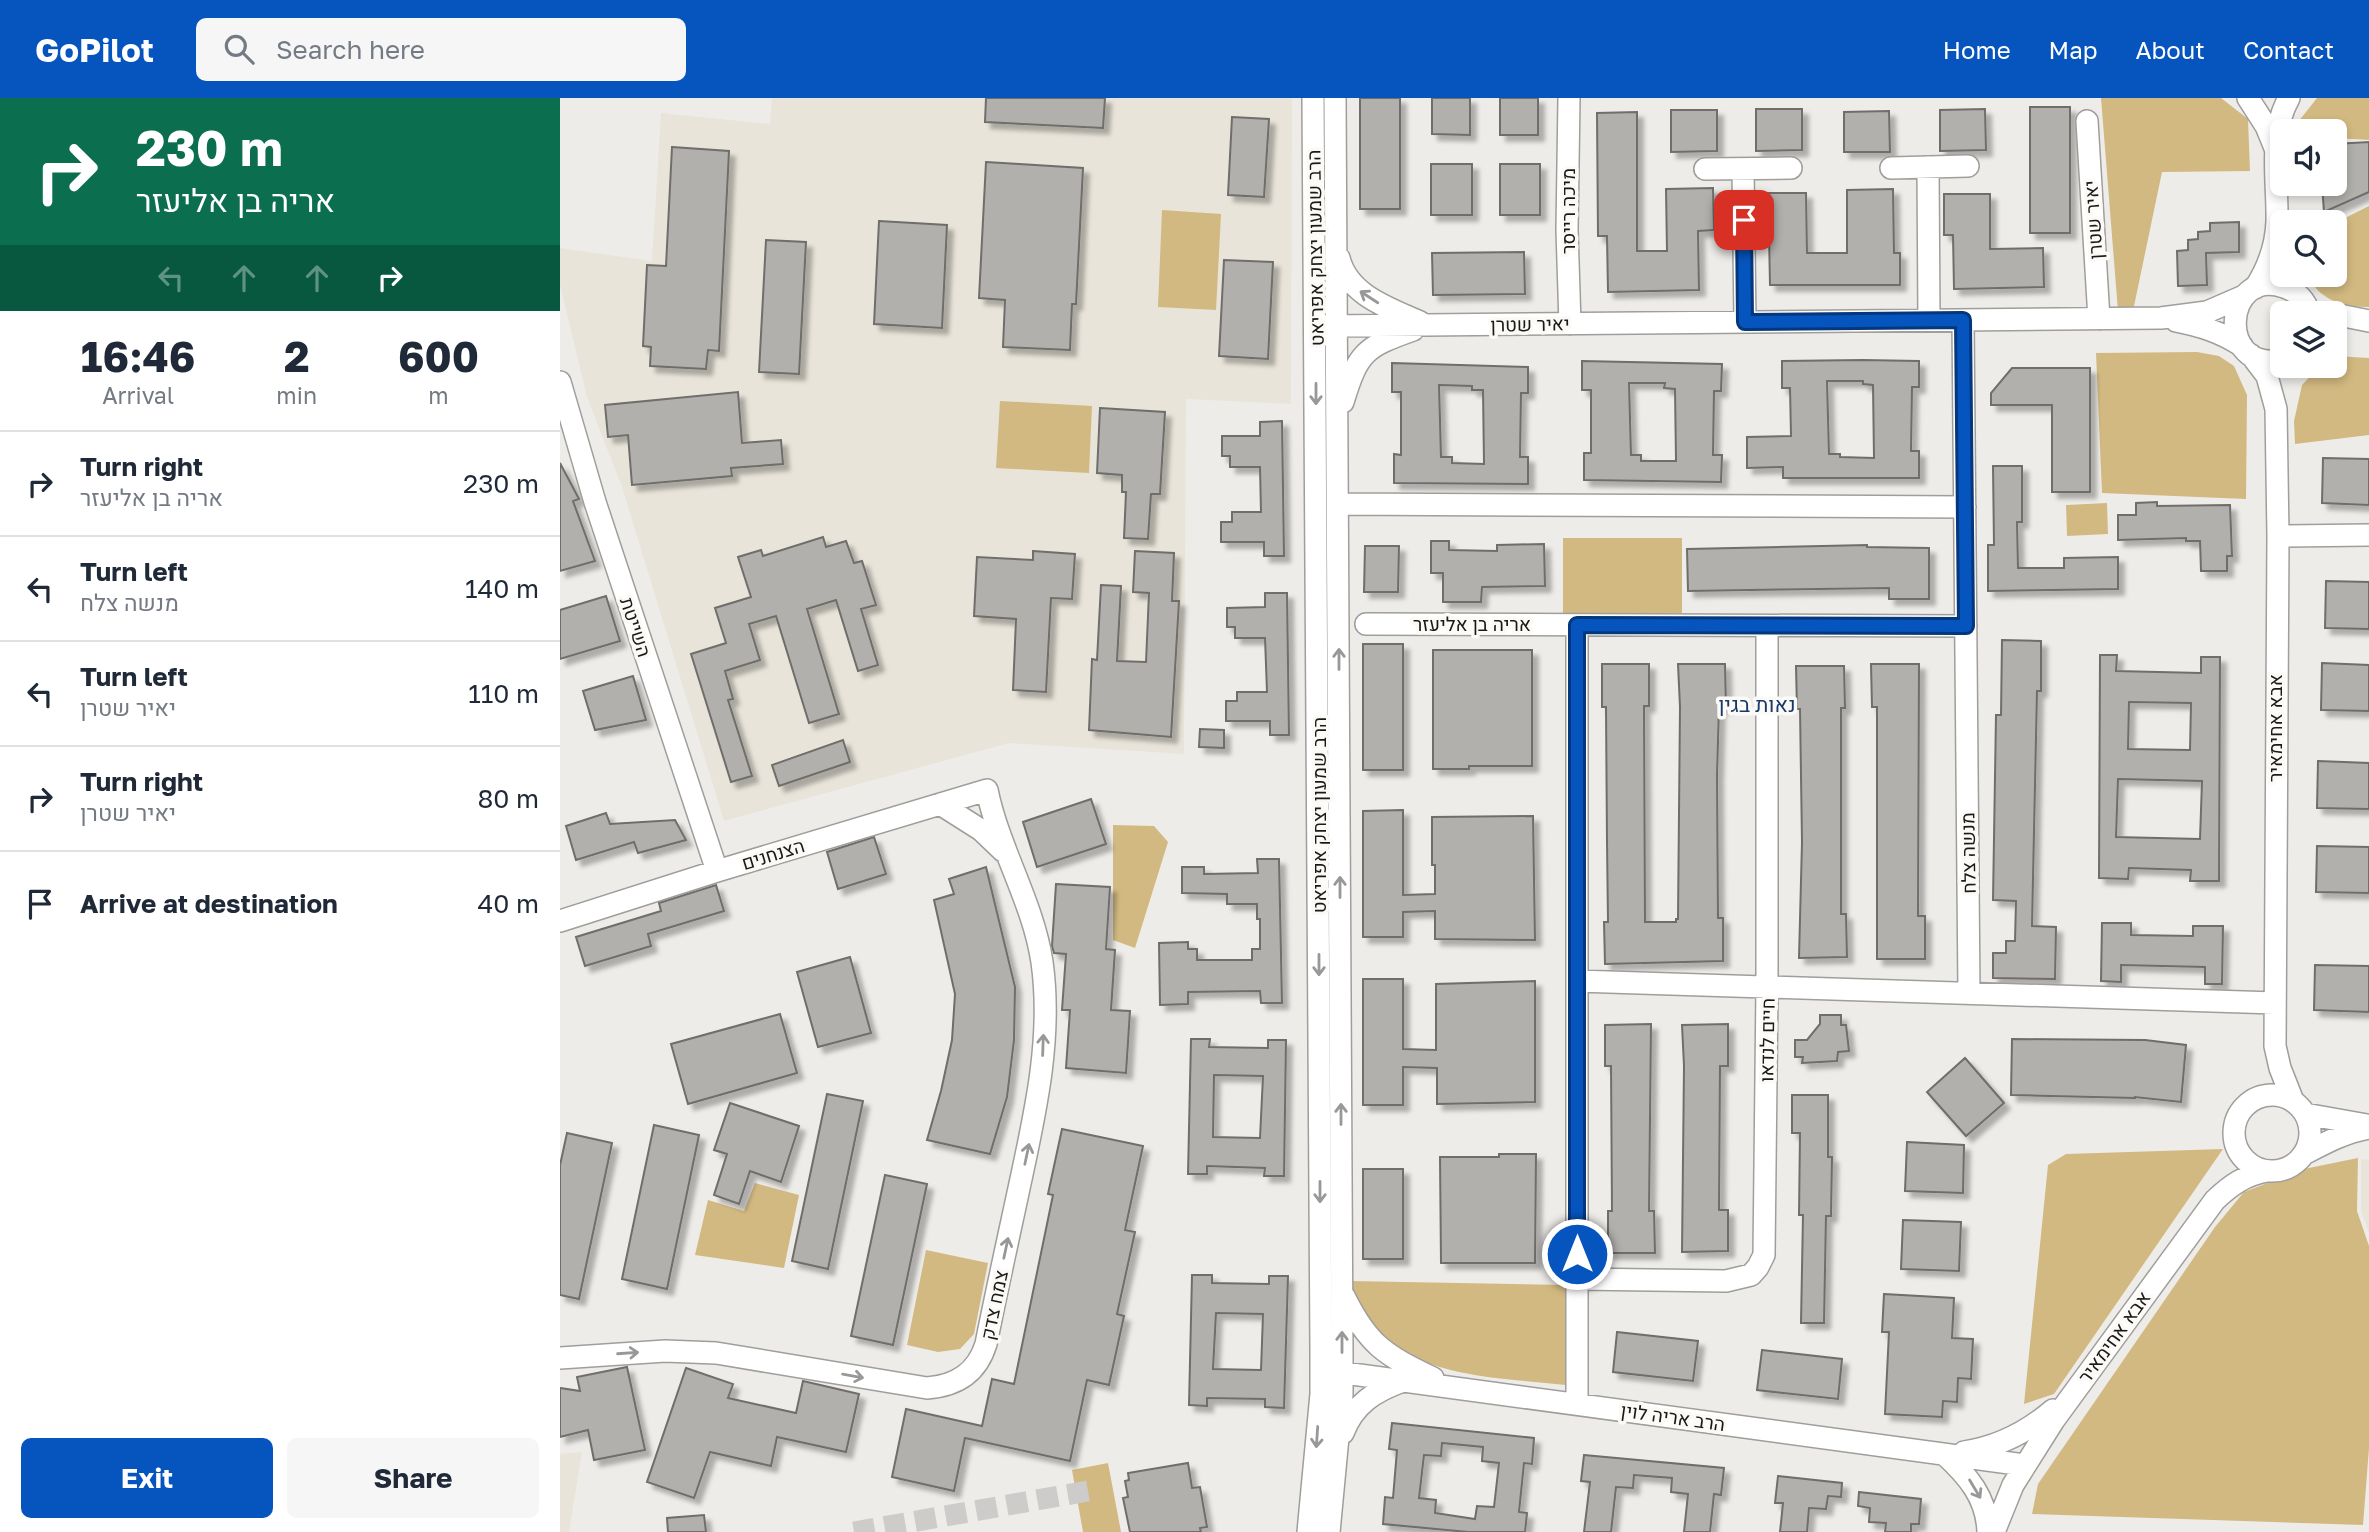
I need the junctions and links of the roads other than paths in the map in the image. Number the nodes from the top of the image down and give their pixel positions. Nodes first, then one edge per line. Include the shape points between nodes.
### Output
1 (1313, 98) edge
2 (1335, 98) edge
3 (1569, 98) edge
4 (2248, 98) edge
5 (2289, 98) edge
6 (2280, 119) edge
7 (2087, 121) dead end
8 (2270, 137) edge
9 (1968, 166) dead end
10 (1928, 167) junction
11 (1791, 168) dead end
12 (1891, 168) dead end
13 (1705, 169) dead end
14 (1743, 169) junction
15 (1336, 243) junction
16 (2270, 260) edge
17 (2250, 292) junction
18 (2300, 296) edge
19 (2347, 316) edge
20 (2161, 318) junction
21 (2099, 319) junction
22 (1929, 320) junction
23 (1963, 320) junction
24 (1745, 322) junction
25 (2369, 322) edge
26 (1570, 324) junction
27 (1429, 325) junction
28 (1326, 326) junction
29 (2347, 326) edge
30 (2247, 350) junction
31 (2270, 361) edge
32 (2285, 378) edge
33 (560, 382) edge
34 (2276, 409) junction
35 (1338, 421) junction
36 (1338, 504) junction
37 (1965, 507) junction
38 (2369, 535) edge
39 (2277, 536) junction
40 (1366, 624) dead end
41 (1577, 625) junction
42 (1767, 626) junction
43 (1966, 626) junction
44 (987, 790) joint
45 (940, 804) junction
46 (1013, 868) junction
47 (717, 871) junction
48 (560, 921) edge
49 (1577, 981) junction
50 (1768, 987) junction
51 (1969, 993) junction
52 (2275, 1003) junction
53 (2275, 1046) junction
54 (2247, 1104) junction
55 (2299, 1107) junction
56 (2369, 1127) edge
57 (2234, 1138) junction
58 (2304, 1154) junction
59 (2267, 1171) junction
60 (2215, 1200) junction
61 (1577, 1279) junction
62 (1342, 1284) junction
63 (560, 1358) edge
64 (1331, 1371) junction
65 (1403, 1380) junction
66 (1454, 1387) junction
67 (2075, 1391) junction
68 (1577, 1404) junction
69 (1337, 1452) junction
70 (1944, 1454) junction
71 (2024, 1465) junction
72 (1308, 1532) edge
73 (1329, 1532) edge
74 (1988, 1532) edge
75 (1994, 1532) edge

1 - 28 street, הרב שמעון יצחק אפריאט
2 - 15 street, הרב שמעון יצחק אפריאט
3 - 26 street, מיכה רייסר
4 - 8 street
5 - 6 street
7 - 21 street, יאיר שטרן
9 - 10 street
10 - 12 street
10 - 22 street
11 - 14 street
13 - 14 street
14 - 24 street
27 -> 15 street via 1356,288 1340,263
15 - 28 street, הרב שמעון יצחק אפריאט
16 - 17 street
17 - 18 street via 2278,285
17 - 20 street, יאיר שטרן via 2207,312
17 - 30 street via 2238,305 2234,326
19 - 25 street
20 - 21 street, יאיר שטרן
20 - 30 street, יאיר שטרן via 2223,333
21 - 23 street, יאיר שטרן
22 - 23 street, יאיר שטרן
22 - 24 street, יאיר שטרן
23 - 37 street, מנשה צלח
24 - 26 street, יאיר שטרן
25 - 29 street
26 - 27 street, יאיר שטרן
27 - 28 street, יאיר שטרן
27 - 35 street via 1382,342 1364,354 1351,376
28 - 35 street, הרב שמעון יצחק אפריאט
28 -> 64 street, הרב שמעון יצחק אפריאט
30 - 31 street
30 - 34 street, אבא אחימאיר via 2267,376
32 - 34 street, אבא אחימאיר
33 - 47 street, השייטת
34 - 39 street, אבא אחימאיר
35 - 36 street, הרב שמעון יצחק אפריאט
36 - 37 street
62 -> 36 street, הרב שמעון יצחק אפריאט
37 - 43 street, מנשה צלח
38 - 39 street
39 - 52 street, אבא אחימאיר
40 - 41 street, אריה בן אליעזר
41 - 42 street, אריה בן אליעזר
41 - 49 street
42 - 43 street, אריה בן אליעזר
42 - 50 street, חיים לנדאו
43 - 51 street, מנשה צלח
44 - 45 street, הצנחנים
44 - 46 street, צמח צדק
45 - 46 street, צמח צדק via 996,842
45 - 47 street, הצנחנים
63 -> 46 street, צמח צדק via 665,1351 716,1353 927,1388 946,1386 974,1367 986,1344 1036,1113 1044,1052 1042,962
47 - 48 street, הצנחנים
49 - 50 street
49 - 61 street
50 - 51 street
50 - 61 street, חיים לנדאו via 1764,1255 1758,1267 1751,1275 1726,1281
51 - 52 street
52 - 53 street, אבא אחימאיר
53 - 54 street, אבא אחימאיר via 2263,1080
53 - 55 street, אבא אחימאיר
54 - 55 street via 2270,1095 2282,1096
54 - 57 street via 2239,1113
55 - 56 street
55 - 58 street via 2310,1134
56 - 58 street
57 - 59 street via 2245,1160
57 - 60 street via 2231,1167
58 - 59 street via 2288,1168
59 - 60 street, אבא אחימאיר via 2239,1181
60 - 67 street, אבא אחימאיר
61 - 68 street
64 -> 62 street, הרב שמעון יצחק אפריאט
62 - 66 street via 1353,1314 1379,1349
64 - 65 street, הרב אריה לוין
64 - 69 street, הרב שמעון יצחק אפריאט
64 -> 72 street, הרב שמעון יצחק אפריאט via 1317,1439
65 - 66 street, הרב אריה לוין
65 - 69 street via 1378,1390 1354,1411
66 - 68 street, הרב אריה לוין
67 - 70 street via 2015,1436 1981,1449
67 - 71 street, אבא אחימאיר
68 - 70 street, הרב אריה לוין
69 - 73 street, הרב שמעון יצחק אפריאט
70 - 71 street, הרב אריה לוין
70 -> 74 street via 1976,1489 1986,1508
71 - 75 street, אבא אחימאיר

